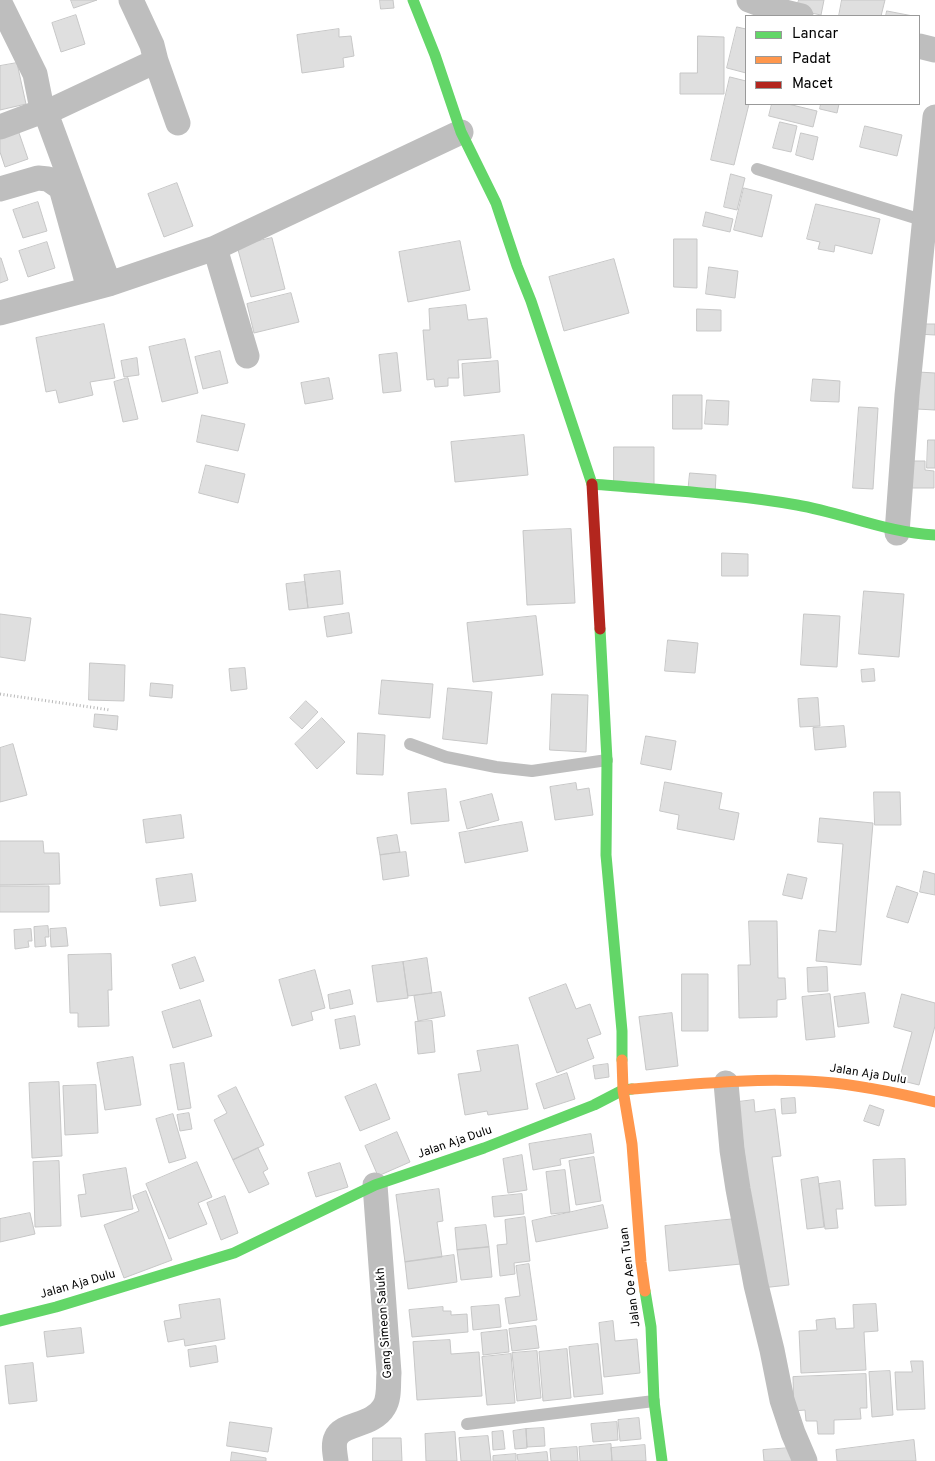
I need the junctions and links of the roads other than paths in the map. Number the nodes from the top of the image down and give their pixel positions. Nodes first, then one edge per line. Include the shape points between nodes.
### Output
1 (131, 0) edge
2 (413, 0) edge
3 (749, 0) edge
4 (0, 3) edge
5 (797, 15) edge
6 (920, 46) edge
7 (935, 50) edge
8 (156, 61) junction
9 (44, 114) junction
10 (935, 118) edge
11 (178, 123) dead end
12 (0, 127) edge
13 (461, 132) junction
14 (757, 169) dead end
15 (0, 189) edge
16 (925, 221) junction
17 (215, 248) junction
18 (99, 287) junction
19 (0, 313) edge
20 (246, 356) dead end
21 (592, 484) junction
22 (897, 533) junction
23 (935, 535) edge
24 (410, 744) dead end
25 (607, 760) junction
26 (726, 1083) junction
27 (622, 1090) junction
28 (935, 1102) edge
29 (375, 1185) junction
30 (0, 1321) edge
31 (654, 1401) junction
32 (467, 1424) dead end
33 (336, 1461) edge
34 (662, 1461) edge
35 (805, 1461) edge

1 - 8 street
2 - 13 street, Jalan Oe Aen Tuan
3 - 5 street
4 - 9 street via 35,74
6 - 7 street
8 - 9 street
8 - 11 street
9 - 12 street via 40,112
9 - 18 street via 51,122
10 - 16 street
13 - 17 street
13 - 21 street, Jalan Oe Aen Tuan via 496,203
14 - 16 lane
15 - 18 street via 38,178 48,179 61,188
16 - 22 street via 906,395
17 - 18 street
17 - 20 street
18 - 19 street
21 - 22 street via 799,505
21 - 25 street, Jalan Oe Aen Tuan
22 - 23 street
24 - 25 lane via 446,757 532,771
25 - 27 street, Jalan Oe Aen Tuan via 606,855 622,1031
26 - 27 street, Jalan Aja Dulu
26 - 28 street, Jalan Aja Dulu via 822,1082 896,1092
26 - 35 street via 735,1169 756,1284 782,1400
27 - 29 street, Jalan Aja Dulu via 484,1148
27 - 31 street, Jalan Oe Aen Tuan via 632,1144 641,1262 651,1327
29 - 30 street, Jalan Aja Dulu via 234,1253
29 - 33 street, Gang Simeon Salukh via 389,1373 387,1400 384,1408 368,1422 344,1429 336,1436
31 - 32 lane
31 - 34 street, Jalan Oe Aen Tuan

